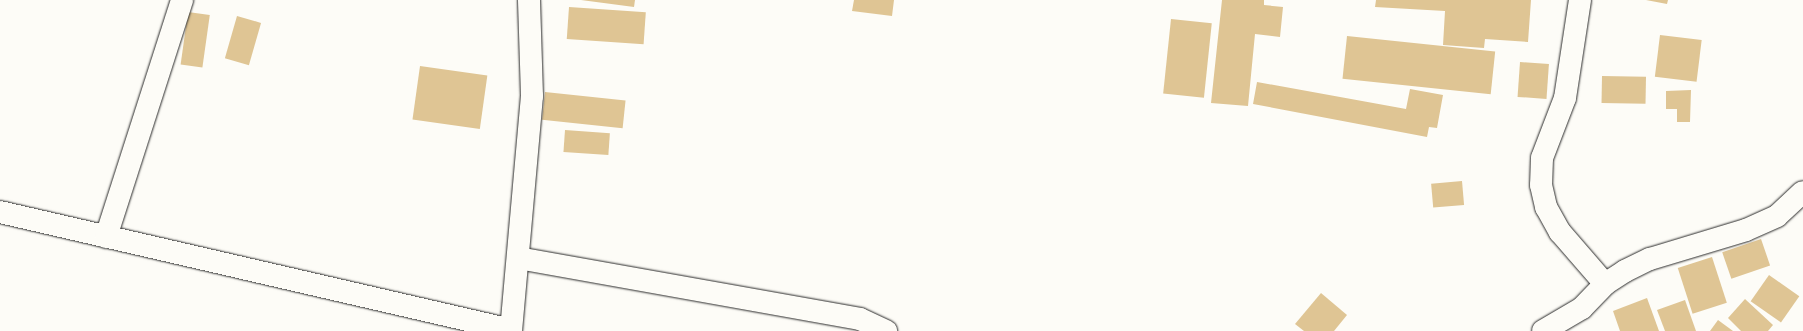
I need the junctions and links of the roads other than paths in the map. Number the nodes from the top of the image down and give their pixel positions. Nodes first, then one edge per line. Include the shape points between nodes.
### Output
1 (182, 0) edge
2 (529, 0) edge
3 (1580, 0) edge
4 (1803, 192) edge
5 (0, 212) edge
6 (106, 237) junction
7 (518, 258) junction
8 (1605, 284) junction
9 (511, 330) edge
10 (886, 331) edge
11 (1543, 331) edge

1 - 6 street
2 - 7 street via 532,96
3 - 8 street via 1565,98 1542,158 1541,185 1546,207 1560,232
4 - 8 street via 1777,216 1746,230 1650,259
5 - 6 street
6 - 9 street
7 - 9 street
7 - 10 street via 860,320
8 - 11 street via 1582,308

